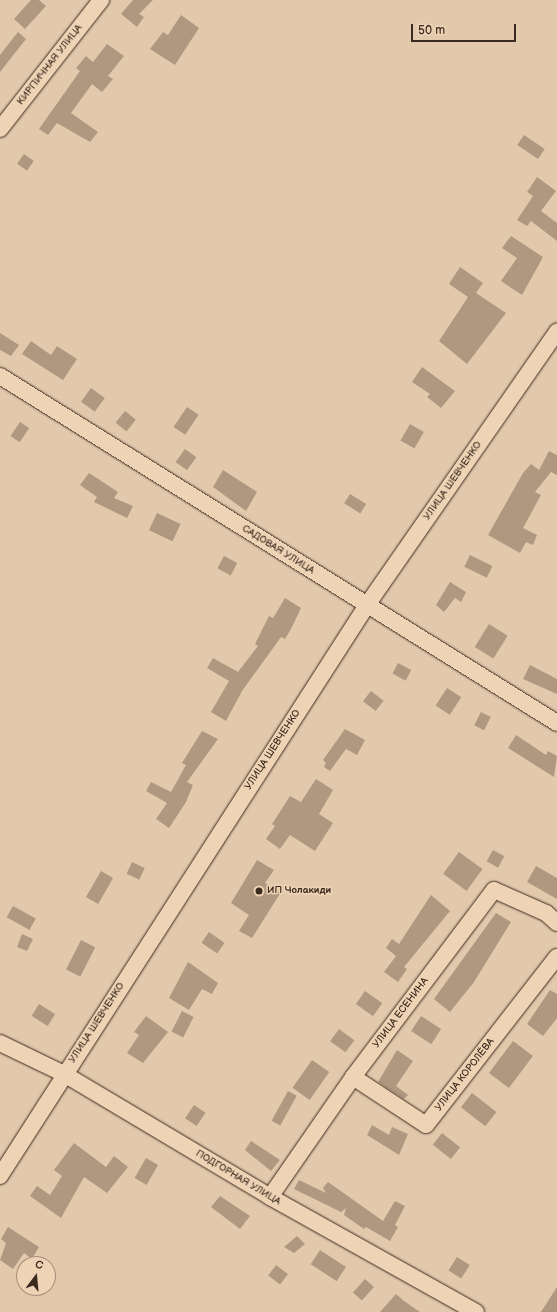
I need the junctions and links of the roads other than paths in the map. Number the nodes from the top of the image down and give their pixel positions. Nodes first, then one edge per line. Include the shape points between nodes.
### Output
1 (101, 0) edge
2 (0, 129) edge
3 (557, 332) edge
4 (0, 376) edge
5 (367, 605) junction
6 (557, 723) edge
7 (557, 923) edge
8 (557, 957) edge
9 (0, 1043) edge
10 (64, 1074) junction
11 (353, 1077) junction
12 (0, 1176) edge
13 (270, 1198) junction
14 (476, 1312) edge

1 - 2 street, КИРПИЧНАЯ УЛИЦА
3 - 5 street, УЛИЦА ШЕВЧЕНКО
4 - 5 street, САДОВАЯ УЛИЦА
5 - 6 street, САДОВАЯ УЛИЦА
5 - 10 street, УЛИЦА ШЕВЧЕНКО
7 - 11 street, УЛИЦА ЕСЕНИНА via 546,913 494,890
8 - 11 street, УЛИЦА КОРОЛЁВА via 426,1125
9 - 10 street, ПОДГОРНАЯ УЛИЦА
10 - 12 street, УЛИЦА ШЕВЧЕНКО
10 - 13 street, ПОДГОРНАЯ УЛИЦА
11 - 13 street, УЛИЦА ЕСЕНИНА
13 - 14 street, ПОДГОРНАЯ УЛИЦА

